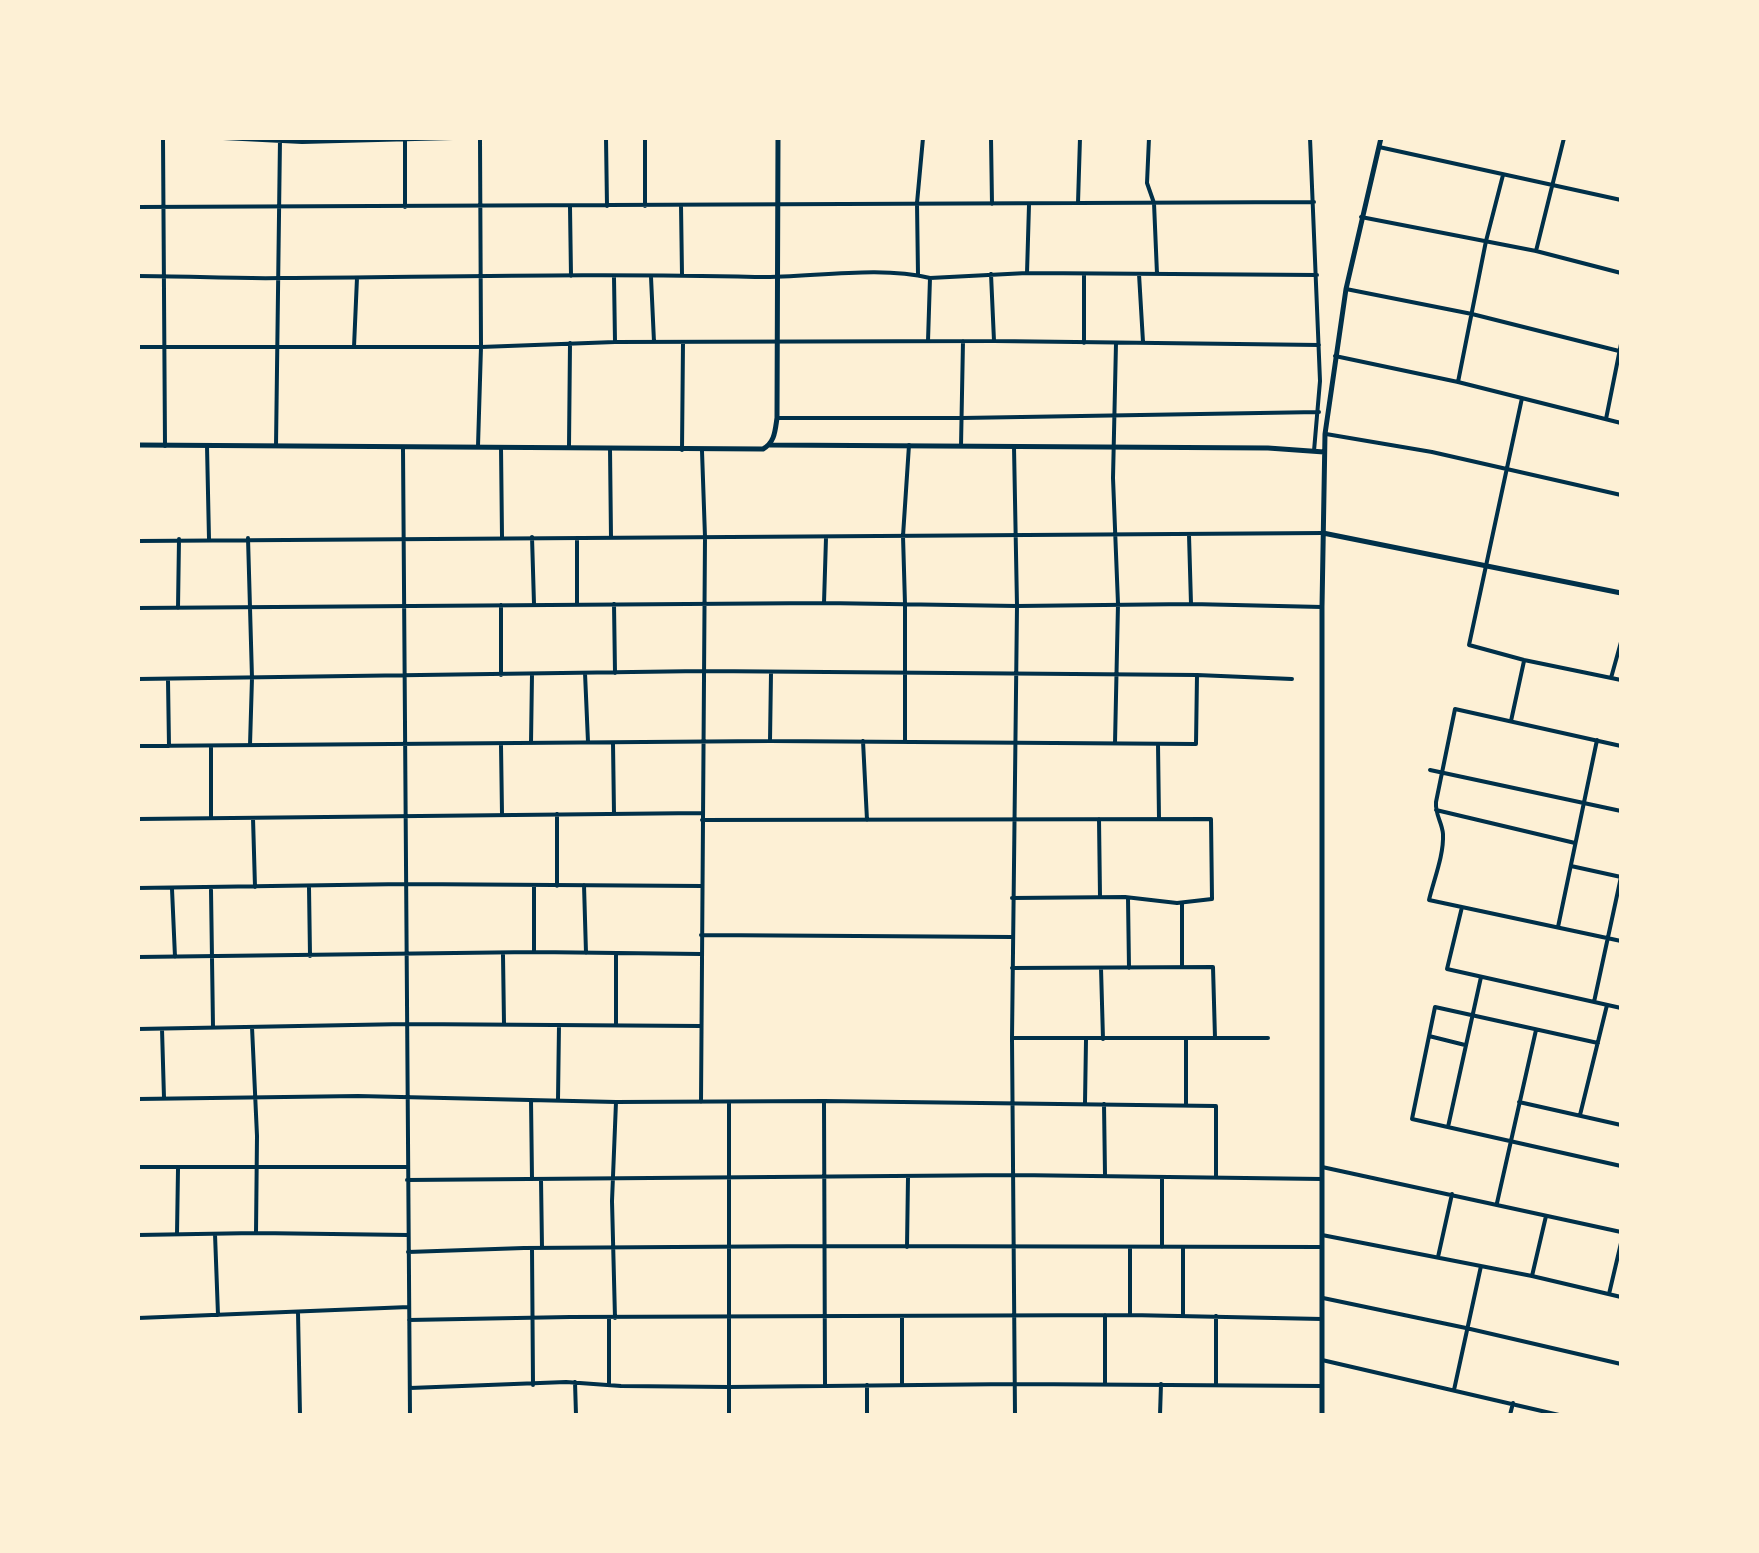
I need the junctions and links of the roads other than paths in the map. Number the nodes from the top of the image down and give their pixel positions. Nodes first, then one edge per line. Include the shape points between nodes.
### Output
1 (163, 138) edge
2 (223, 138) edge
3 (453, 138) edge
4 (480, 138) edge
5 (606, 138) edge
6 (645, 138) edge
7 (778, 138) edge
8 (923, 138) edge
9 (991, 138) edge
10 (1080, 138) edge
11 (1149, 138) edge
12 (1310, 138) edge
13 (1381, 138) edge
14 (1564, 138) edge
15 (280, 139) edge
16 (405, 139) edge
17 (316, 140) edge
18 (1379, 147) junction
19 (1503, 175) junction
20 (1554, 184) junction
21 (1621, 200) edge
22 (1314, 202) junction
23 (917, 203) junction
24 (1078, 203) junction
25 (1154, 203) junction
26 (779, 204) junction
27 (992, 204) junction
28 (681, 205) junction
29 (1029, 205) junction
30 (163, 206) junction
31 (277, 206) junction
32 (570, 206) junction
33 (607, 206) junction
34 (645, 206) junction
35 (138, 207) edge
36 (405, 207) junction
37 (480, 207) junction
38 (1361, 217) junction
39 (1486, 241) junction
40 (1536, 251) junction
41 (1027, 273) junction
42 (1621, 273) edge
43 (991, 274) junction
44 (1084, 274) junction
45 (1139, 274) junction
46 (1157, 274) junction
47 (682, 275) junction
48 (918, 275) junction
49 (1317, 275) junction
50 (138, 276) edge
51 (165, 276) junction
52 (571, 276) junction
53 (651, 276) junction
54 (480, 277) junction
55 (614, 277) junction
56 (777, 277) junction
57 (357, 278) junction
58 (930, 278) junction
59 (278, 279) junction
60 (1346, 289) junction
61 (1472, 314) junction
62 (928, 341) junction
63 (963, 341) junction
64 (994, 341) junction
65 (615, 342) junction
66 (654, 342) junction
67 (683, 342) junction
68 (1143, 342) junction
69 (570, 343) junction
70 (779, 343) junction
71 (1084, 343) junction
72 (1116, 343) junction
73 (1621, 344) edge
74 (1319, 345) junction
75 (277, 346) junction
76 (138, 347) edge
77 (165, 347) junction
78 (354, 347) junction
79 (481, 347) junction
80 (1619, 351) edge
81 (1335, 356) junction
82 (1458, 382) junction
83 (1522, 398) junction
84 (1319, 412) junction
85 (1116, 416) junction
86 (777, 418) junction
87 (962, 418) junction
88 (1606, 419) junction
89 (1621, 423) edge
90 (1325, 434) junction
91 (138, 445) edge
92 (770, 445) junction
93 (909, 445) junction
94 (165, 446) junction
95 (207, 446) junction
96 (276, 446) junction
97 (478, 446) junction
98 (501, 446) junction
99 (961, 446) junction
100 (1114, 446) junction
101 (569, 447) junction
102 (1014, 447) junction
103 (403, 448) junction
104 (610, 448) junction
105 (682, 450) junction
106 (702, 451) junction
107 (1314, 451) junction
108 (1324, 452) junction
109 (1508, 469) junction
110 (1621, 495) edge
111 (1323, 533) junction
112 (1117, 534) junction
113 (1189, 535) junction
114 (903, 536) junction
115 (502, 537) junction
116 (532, 537) junction
117 (705, 537) junction
118 (826, 537) junction
119 (1015, 537) junction
120 (248, 538) junction
121 (577, 538) junction
122 (611, 538) junction
123 (179, 539) junction
124 (209, 539) junction
125 (403, 539) junction
126 (138, 541) edge
127 (1487, 564) junction
128 (1621, 593) edge
129 (824, 603) junction
130 (534, 604) junction
131 (577, 604) junction
132 (614, 604) junction
133 (704, 604) junction
134 (905, 604) junction
135 (1118, 604) junction
136 (1191, 604) junction
137 (501, 605) junction
138 (1017, 606) junction
139 (1322, 607) junction
140 (138, 608) edge
141 (178, 608) junction
142 (251, 608) junction
143 (402, 608) junction
144 (1621, 642) edge
145 (1524, 660) junction
146 (703, 671) junction
147 (585, 673) junction
148 (615, 673) junction
149 (771, 673) junction
150 (1016, 673) junction
151 (532, 674) junction
152 (905, 674) junction
153 (1116, 674) junction
154 (501, 675) junction
155 (1197, 675) junction
156 (403, 677) junction
157 (252, 678) junction
158 (1611, 678) junction
159 (138, 679) edge
160 (168, 679) junction
161 (1292, 679) dead end
162 (1621, 680) edge
163 (1511, 721) junction
164 (1597, 740) junction
165 (770, 741) junction
166 (863, 741) junction
167 (905, 741) junction
168 (588, 742) junction
169 (704, 742) junction
170 (531, 743) junction
171 (613, 743) junction
172 (1115, 743) junction
173 (501, 744) junction
174 (1017, 744) junction
175 (1158, 744) junction
176 (250, 745) junction
177 (404, 745) junction
178 (138, 746) edge
179 (169, 746) junction
180 (211, 746) junction
181 (1621, 746) edge
182 (1430, 770) dead end
183 (1442, 772) junction
184 (1584, 803) junction
185 (1436, 810) junction
186 (1621, 811) edge
187 (702, 813) junction
188 (502, 814) junction
189 (557, 814) junction
190 (614, 814) junction
191 (253, 817) junction
192 (404, 817) junction
193 (211, 818) junction
194 (138, 819) edge
195 (1099, 819) junction
196 (1159, 819) junction
197 (702, 820) junction
198 (867, 820) junction
199 (1015, 820) junction
200 (1575, 843) junction
201 (1571, 866) junction
202 (1621, 877) edge
203 (405, 884) junction
204 (584, 885) junction
205 (534, 886) junction
206 (557, 886) junction
207 (702, 886) junction
208 (255, 887) junction
209 (309, 887) junction
210 (138, 888) edge
211 (172, 889) junction
212 (211, 889) junction
213 (1100, 897) junction
214 (1012, 898) junction
215 (1128, 898) junction
216 (1182, 903) junction
217 (1462, 907) junction
218 (1558, 927) junction
219 (701, 935) junction
220 (1012, 937) junction
221 (1608, 938) junction
222 (1621, 941) edge
223 (534, 952) junction
224 (586, 953) junction
225 (616, 954) junction
226 (701, 954) junction
227 (212, 955) junction
228 (405, 955) junction
229 (503, 955) junction
230 (310, 956) junction
231 (138, 957) edge
232 (175, 957) junction
233 (1182, 967) junction
234 (1012, 968) junction
235 (1101, 968) junction
236 (1129, 968) junction
237 (1481, 977) junction
238 (1594, 1002) junction
239 (1607, 1005) junction
240 (1621, 1008) edge
241 (1473, 1015) junction
242 (406, 1024) junction
243 (504, 1024) junction
244 (559, 1025) junction
245 (616, 1025) junction
246 (701, 1026) junction
247 (213, 1027) junction
248 (252, 1027) junction
249 (138, 1029) edge
250 (162, 1029) junction
251 (1536, 1030) junction
252 (1429, 1036) junction
253 (1012, 1038) junction
254 (1186, 1038) junction
255 (1215, 1038) junction
256 (1268, 1038) dead end
257 (1103, 1039) junction
258 (1086, 1040) junction
259 (1598, 1043) junction
260 (1465, 1045) junction
261 (254, 1096) junction
262 (164, 1098) junction
263 (407, 1098) junction
264 (138, 1099) edge
265 (531, 1100) junction
266 (558, 1100) junction
267 (824, 1101) junction
268 (616, 1102) junction
269 (701, 1102) junction
270 (729, 1102) junction
271 (1519, 1102) junction
272 (1013, 1103) junction
273 (1085, 1103) junction
274 (1104, 1104) junction
275 (1186, 1105) junction
276 (1580, 1115) junction
277 (1621, 1125) edge
278 (1448, 1127) junction
279 (1510, 1140) junction
280 (1621, 1166) edge
281 (138, 1167) edge
282 (408, 1167) junction
283 (1322, 1167) junction
284 (178, 1168) junction
285 (257, 1168) junction
286 (1015, 1175) junction
287 (1105, 1175) junction
288 (729, 1176) junction
289 (825, 1177) junction
290 (908, 1177) junction
291 (1162, 1177) junction
292 (1216, 1177) junction
293 (532, 1179) junction
294 (541, 1179) junction
295 (613, 1179) junction
296 (1322, 1179) junction
297 (407, 1180) junction
298 (1452, 1194) junction
299 (1496, 1204) junction
300 (1546, 1215) junction
301 (1621, 1232) edge
302 (256, 1233) junction
303 (177, 1234) junction
304 (215, 1234) junction
305 (138, 1235) edge
306 (408, 1235) junction
307 (1322, 1235) junction
308 (1621, 1243) edge
309 (826, 1246) junction
310 (907, 1247) junction
311 (1015, 1247) junction
312 (1130, 1247) junction
313 (1162, 1247) junction
314 (1321, 1247) junction
315 (532, 1248) junction
316 (542, 1248) junction
317 (614, 1248) junction
318 (1183, 1248) junction
319 (728, 1249) junction
320 (408, 1252) junction
321 (1438, 1257) junction
322 (1481, 1266) junction
323 (1532, 1276) junction
324 (1609, 1294) junction
325 (1621, 1297) edge
326 (1322, 1298) junction
327 (409, 1307) junction
328 (298, 1312) junction
329 (218, 1315) junction
330 (1016, 1315) junction
331 (1105, 1315) junction
332 (1130, 1315) junction
333 (1183, 1315) junction
334 (826, 1316) junction
335 (902, 1316) junction
336 (1216, 1316) junction
337 (533, 1317) junction
338 (138, 1318) edge
339 (612, 1318) junction
340 (729, 1318) junction
341 (1322, 1319) junction
342 (409, 1320) junction
343 (1466, 1328) junction
344 (1322, 1360) junction
345 (1621, 1364) edge
346 (575, 1382) junction
347 (1015, 1384) junction
348 (1105, 1384) junction
349 (1161, 1384) junction
350 (533, 1385) junction
351 (609, 1385) junction
352 (867, 1385) junction
353 (902, 1385) junction
354 (1216, 1385) junction
355 (825, 1386) junction
356 (1322, 1386) junction
357 (729, 1387) junction
358 (410, 1388) junction
359 (1454, 1390) junction
360 (1513, 1403) junction
361 (300, 1415) edge
362 (410, 1415) edge
363 (576, 1415) edge
364 (729, 1415) edge
365 (867, 1415) edge
366 (1015, 1415) edge
367 (1160, 1415) edge
368 (1322, 1415) edge
369 (1510, 1415) edge
370 (1559, 1415) edge

1 - 30 street
2 - 15 street
3 - 16 street
4 - 37 street
5 - 33 street
6 - 34 street
7 - 26 street
8 - 23 street
9 - 27 street
10 - 24 street
11 - 25 street via 1147,183
12 - 22 street
13 - 18 street
14 - 20 street
15 - 17 street
15 - 31 street
16 - 17 street
16 - 36 street
18 - 19 street
18 - 38 street
19 - 20 street
19 - 39 street
20 - 21 street
20 - 40 street
22 - 25 street
22 - 49 street
23 - 26 street
23 - 27 street
23 - 48 street
24 - 25 street
24 - 29 street
25 - 46 street
26 - 28 street
26 - 56 street
27 - 29 street
28 - 34 street
28 - 47 street
29 - 41 street
30 - 31 street
30 - 35 street
30 - 51 street
31 - 36 street
31 - 59 street
32 - 33 street
32 - 37 street
32 - 52 street
33 - 34 street
36 - 37 street
37 - 54 street
38 - 39 street
38 - 60 street
39 - 40 street
39 - 61 street
40 - 42 street
41 - 43 street
41 - 44 street
43 - 58 street
43 - 64 street
44 - 45 street
44 - 71 street
45 - 46 street
45 - 68 street
46 - 49 street
47 - 53 street
47 - 56 street
48 - 56 street
48 - 58 street
49 - 74 street
50 - 51 street
51 - 59 street
51 - 77 street
52 - 54 street
52 - 55 street
53 - 55 street
53 - 66 street
54 - 57 street
54 - 79 street
55 - 65 street
56 - 70 street
57 - 59 street
57 - 78 street
58 - 62 street
59 - 75 street
60 - 61 street
60 - 81 street
61 - 80 street
61 - 82 street
62 - 63 street
62 - 70 street
63 - 64 street
63 - 87 street
64 - 71 street
65 - 66 street
65 - 69 street
66 - 67 street
67 - 70 street
67 - 105 street
68 - 72 street
68 - 74 street
69 - 79 street
69 - 101 street
70 - 86 street
71 - 72 street
72 - 85 street
73 - 80 street
74 - 84 street
75 - 77 street
75 - 78 street
75 - 96 street
76 - 77 street
77 - 94 street
78 - 79 street
79 - 97 street
80 - 88 street
81 - 82 street
81 - 90 street
82 - 83 street
83 - 88 street
83 - 109 street
84 - 85 street
84 - 107 street
85 - 87 street
85 - 100 street
86 - 87 street
86 - 92 street
87 - 99 street
88 - 89 street
90 - 108 street
90 - 109 street
91 - 94 street
92 - 93 street
92 - 106 street
93 - 99 street
93 - 114 street
94 - 95 street
95 - 96 street
95 - 124 street
96 - 103 street
97 - 98 street
97 - 103 street
98 - 101 street
98 - 115 street
99 - 102 street
100 - 102 street
100 - 107 street
100 - 112 street
101 - 104 street
102 - 119 street
103 - 125 street
104 - 105 street
104 - 122 street
105 - 106 street
106 - 117 street
107 - 108 street
108 - 111 street
109 - 110 street
109 - 127 street
111 - 113 street
111 - 127 street
111 - 139 street
112 - 113 street
112 - 119 street
112 - 135 street
113 - 136 street
114 - 118 street
114 - 119 street
114 - 134 street
115 - 116 street
115 - 125 street
116 - 121 street
116 - 130 street
117 - 118 street
117 - 122 street
117 - 133 street
118 - 129 street
119 - 138 street
120 - 124 street
120 - 125 street
120 - 142 street
121 - 122 street
121 - 131 street
123 - 124 street
123 - 126 street
123 - 141 street
125 - 143 street
127 - 128 street
127 - 145 street via 1469,645
129 - 133 street
129 - 134 street
130 - 131 street
130 - 137 street
131 - 132 street
132 - 133 street
132 - 148 street
133 - 146 street
134 - 138 street
134 - 152 street
135 - 136 street
135 - 138 street
135 - 153 street
136 - 139 street
137 - 143 street
137 - 154 street
138 - 150 street
139 - 283 street
140 - 141 street
141 - 142 street
142 - 143 street
142 - 157 street
143 - 156 street
144 - 158 street
145 - 158 street
145 - 163 street
146 - 148 street
146 - 149 street
146 - 169 street
147 - 148 street
147 - 151 street
147 - 168 street
149 - 152 street
149 - 165 street
150 - 152 street
150 - 153 street
150 - 174 street
151 - 154 street
151 - 170 street
152 - 167 street
153 - 155 street
153 - 172 street
154 - 156 street
155 - 161 street
155 - 175 street via 1196,744
156 - 157 street
156 - 177 street
157 - 160 street
157 - 176 street
158 - 162 street
159 - 160 street
160 - 179 street
163 - 164 street
163 - 183 street via 1455,709
164 - 181 street
164 - 184 street
165 - 166 street
165 - 169 street
166 - 167 street
166 - 198 street
167 - 174 street
168 - 170 street
168 - 171 street
169 - 171 street
169 - 187 street
170 - 173 street
171 - 190 street
172 - 174 street
172 - 175 street
173 - 177 street
173 - 188 street
174 - 199 street
175 - 196 street
176 - 177 street
176 - 180 street
177 - 192 street
178 - 179 street
179 - 180 street
180 - 193 street
182 - 183 street
183 - 184 street
183 - 185 street
184 - 186 street
184 - 200 street
185 - 200 street
185 - 217 street via 1443,840 1429,900
187 - 190 street
187 - 197 street
188 - 189 street
188 - 192 street
189 - 190 street
189 - 206 street
191 - 192 street
191 - 193 street
191 - 208 street
192 - 203 street
193 - 194 street
195 - 196 street
195 - 199 street
195 - 213 street
196 - 216 street via 1211,819 1212,899
197 - 198 street
197 - 207 street
198 - 199 street
199 - 214 street
200 - 201 street
201 - 202 street
201 - 218 street
202 - 221 street
203 - 205 street
203 - 209 street
203 - 228 street
204 - 206 street
204 - 207 street
204 - 224 street
205 - 206 street
205 - 223 street
207 - 219 street
208 - 209 street
208 - 212 street
209 - 230 street
210 - 211 street
211 - 212 street
211 - 232 street
212 - 227 street
213 - 214 street
213 - 215 street
214 - 220 street
215 - 216 street
215 - 236 street
216 - 233 street
217 - 218 street
217 - 237 street via 1447,969
218 - 221 street
219 - 220 street
219 - 226 street
220 - 234 street
221 - 222 street
221 - 238 street
223 - 224 street
223 - 229 street
224 - 225 street
225 - 226 street
225 - 245 street
226 - 246 street
227 - 230 street
227 - 232 street
227 - 247 street
228 - 229 street
228 - 230 street
228 - 242 street
229 - 243 street
231 - 232 street
233 - 236 street
233 - 255 street via 1213,967
234 - 235 street
234 - 253 street
235 - 236 street
235 - 257 street
237 - 238 street
237 - 241 street
238 - 239 street
239 - 240 street
239 - 259 street
241 - 251 street
241 - 252 street via 1435,1007
241 - 260 street
242 - 243 street
242 - 248 street
242 - 263 street
243 - 244 street
244 - 245 street
244 - 266 street
245 - 246 street
246 - 269 street
247 - 248 street
247 - 250 street
248 - 261 street
249 - 250 street
250 - 262 street
251 - 259 street
251 - 271 street
252 - 260 street
252 - 278 street via 1412,1119
253 - 258 street
253 - 272 street
254 - 255 street
254 - 257 street
254 - 275 street
255 - 256 street
257 - 258 street
258 - 273 street
259 - 276 street
260 - 278 street
261 - 262 street
261 - 263 street
261 - 285 street
262 - 264 street
263 - 265 street
263 - 282 street
265 - 266 street
265 - 293 street
266 - 268 street
267 - 270 street
267 - 272 street
267 - 289 street
268 - 269 street
268 - 295 street
269 - 270 street
270 - 288 street
271 - 276 street
271 - 279 street
272 - 273 street
272 - 286 street
273 - 274 street
274 - 275 street
274 - 287 street
275 - 292 street via 1216,1106
276 - 277 street
278 - 279 street
279 - 280 street
279 - 299 street
281 - 284 street
282 - 285 street
282 - 297 street
283 - 296 street
283 - 298 street
284 - 285 street
284 - 303 street
285 - 302 street
286 - 287 street
286 - 290 street
286 - 311 street
287 - 291 street
288 - 289 street
288 - 295 street
288 - 319 street
289 - 290 street
289 - 309 street
290 - 310 street
291 - 292 street
291 - 313 street
292 - 296 street
293 - 294 street
293 - 297 street
294 - 295 street
294 - 316 street
295 - 317 street
296 - 307 street
297 - 306 street
298 - 299 street
298 - 321 street
299 - 300 street
300 - 301 street
300 - 323 street
302 - 304 street
302 - 306 street
303 - 304 street
303 - 305 street
304 - 329 street
306 - 320 street
307 - 314 street
307 - 321 street
308 - 324 street
309 - 310 street
309 - 319 street
309 - 334 street
310 - 311 street
311 - 312 street
311 - 330 street
312 - 313 street
312 - 332 street
313 - 318 street
314 - 318 street
314 - 326 street
315 - 316 street
315 - 320 street
315 - 337 street
316 - 317 street
317 - 319 street
317 - 339 street
318 - 333 street
319 - 340 street
320 - 327 street
321 - 322 street
322 - 323 street
322 - 343 street
323 - 324 street
324 - 325 street
326 - 341 street
326 - 343 street
327 - 328 street
327 - 342 street
328 - 329 street
328 - 361 street
329 - 338 street
330 - 331 street
330 - 335 street
330 - 347 street
331 - 332 street
331 - 348 street
332 - 333 street
333 - 336 street
334 - 335 street
334 - 340 street
334 - 355 street
335 - 353 street
336 - 341 street
336 - 354 street
337 - 339 street
337 - 342 street
337 - 350 street
339 - 340 street
339 - 351 street
340 - 357 street
341 - 344 street
342 - 358 street
343 - 345 street
343 - 359 street
344 - 356 street
344 - 359 street
346 - 350 street
346 - 351 street
346 - 363 street
347 - 348 street
347 - 353 street
347 - 366 street
348 - 349 street
349 - 354 street
349 - 367 street
350 - 358 street
351 - 357 street
352 - 353 street
352 - 355 street
352 - 365 street
354 - 356 street
355 - 357 street
356 - 368 street
357 - 364 street
358 - 362 street
359 - 360 street
360 - 369 street
360 - 370 street

